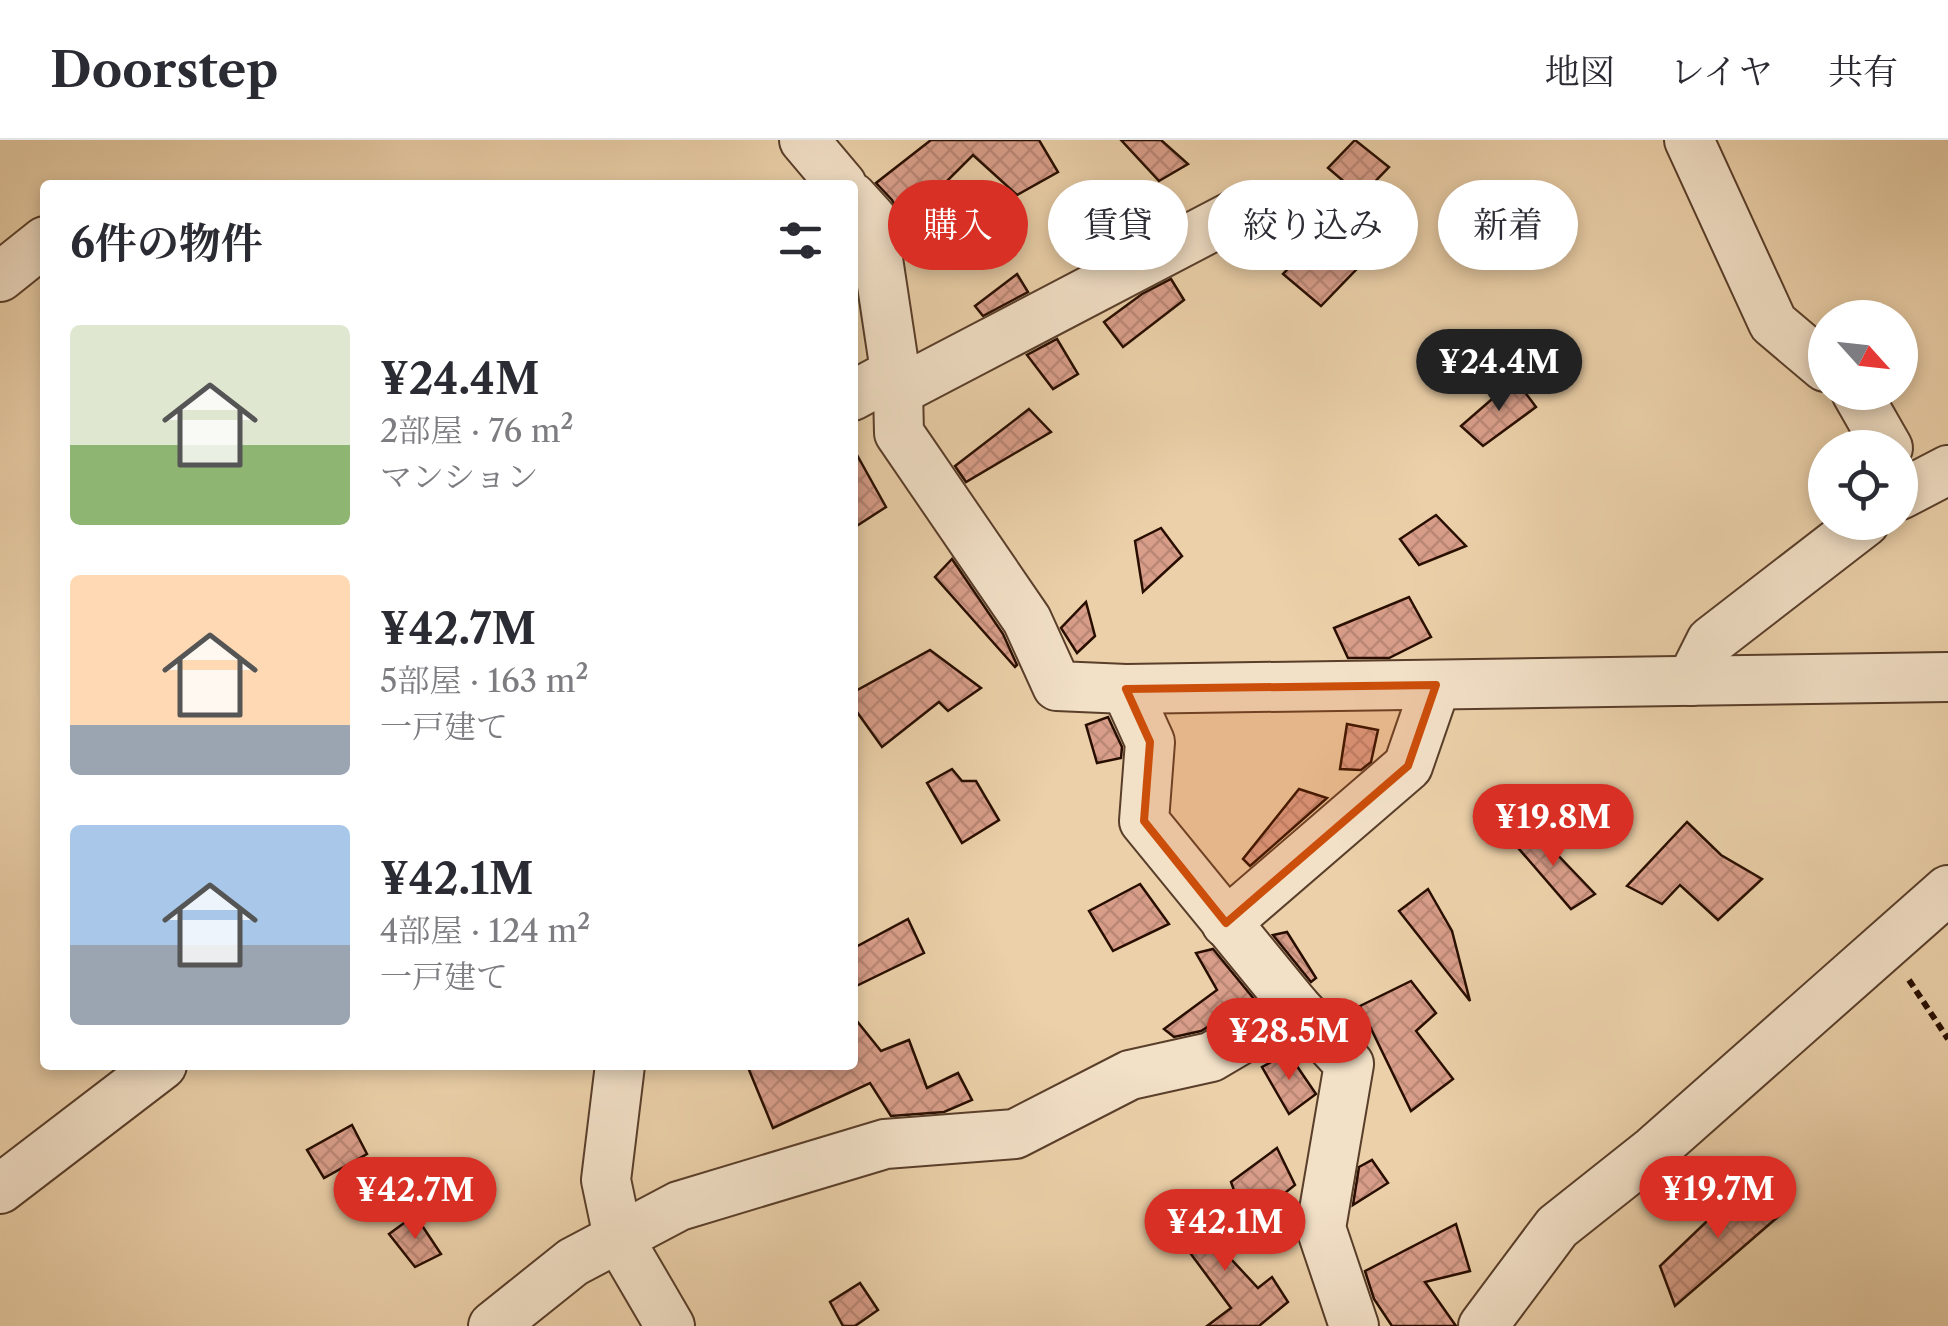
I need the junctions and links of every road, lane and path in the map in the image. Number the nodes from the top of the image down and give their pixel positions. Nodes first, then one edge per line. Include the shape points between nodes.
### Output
1 (804, 140) edge
2 (1689, 140) edge
3 (838, 180) edge
4 (858, 204) edge
5 (1208, 228) edge
6 (40, 246) edge
7 (0, 277) edge
8 (1808, 353) edge
9 (881, 387) edge
10 (1842, 540) edge
11 (1948, 678) edge
12 (1691, 681) junction
13 (1436, 684) junction
14 (1126, 689) junction
15 (1948, 890) edge
16 (1226, 922) junction
17 (1886, 945) junction
18 (1296, 1008) junction
19 (1948, 1040) edge
20 (155, 1070) edge
21 (619, 1070) edge
22 (0, 1189) edge
23 (618, 1237) junction
24 (493, 1326) edge
25 (670, 1326) edge
26 (1354, 1326) edge
27 (1483, 1326) edge

1 - 3 street
2 - 8 street via 1772,323
4 - 9 street via 872,219
5 - 9 street
6 - 7 street
9 - 14 street via 900,433 1027,620 1057,686
10 - 12 street via 1711,641
11 - 12 street
12 - 13 street
13 - 14 street
13 - 16 street via 1408,766
14 - 16 street via 1150,742 1144,822
15 - 17 street
16 - 18 street
17 - 19 path
17 - 27 street via 1654,1150 1557,1226
18 - 23 street via 1211,1057 1130,1074 1015,1134 885,1144 679,1206
18 - 26 street via 1349,1064 1321,1228
20 - 22 street
21 - 23 street via 606,1180
23 - 24 street via 573,1262
23 - 25 street

